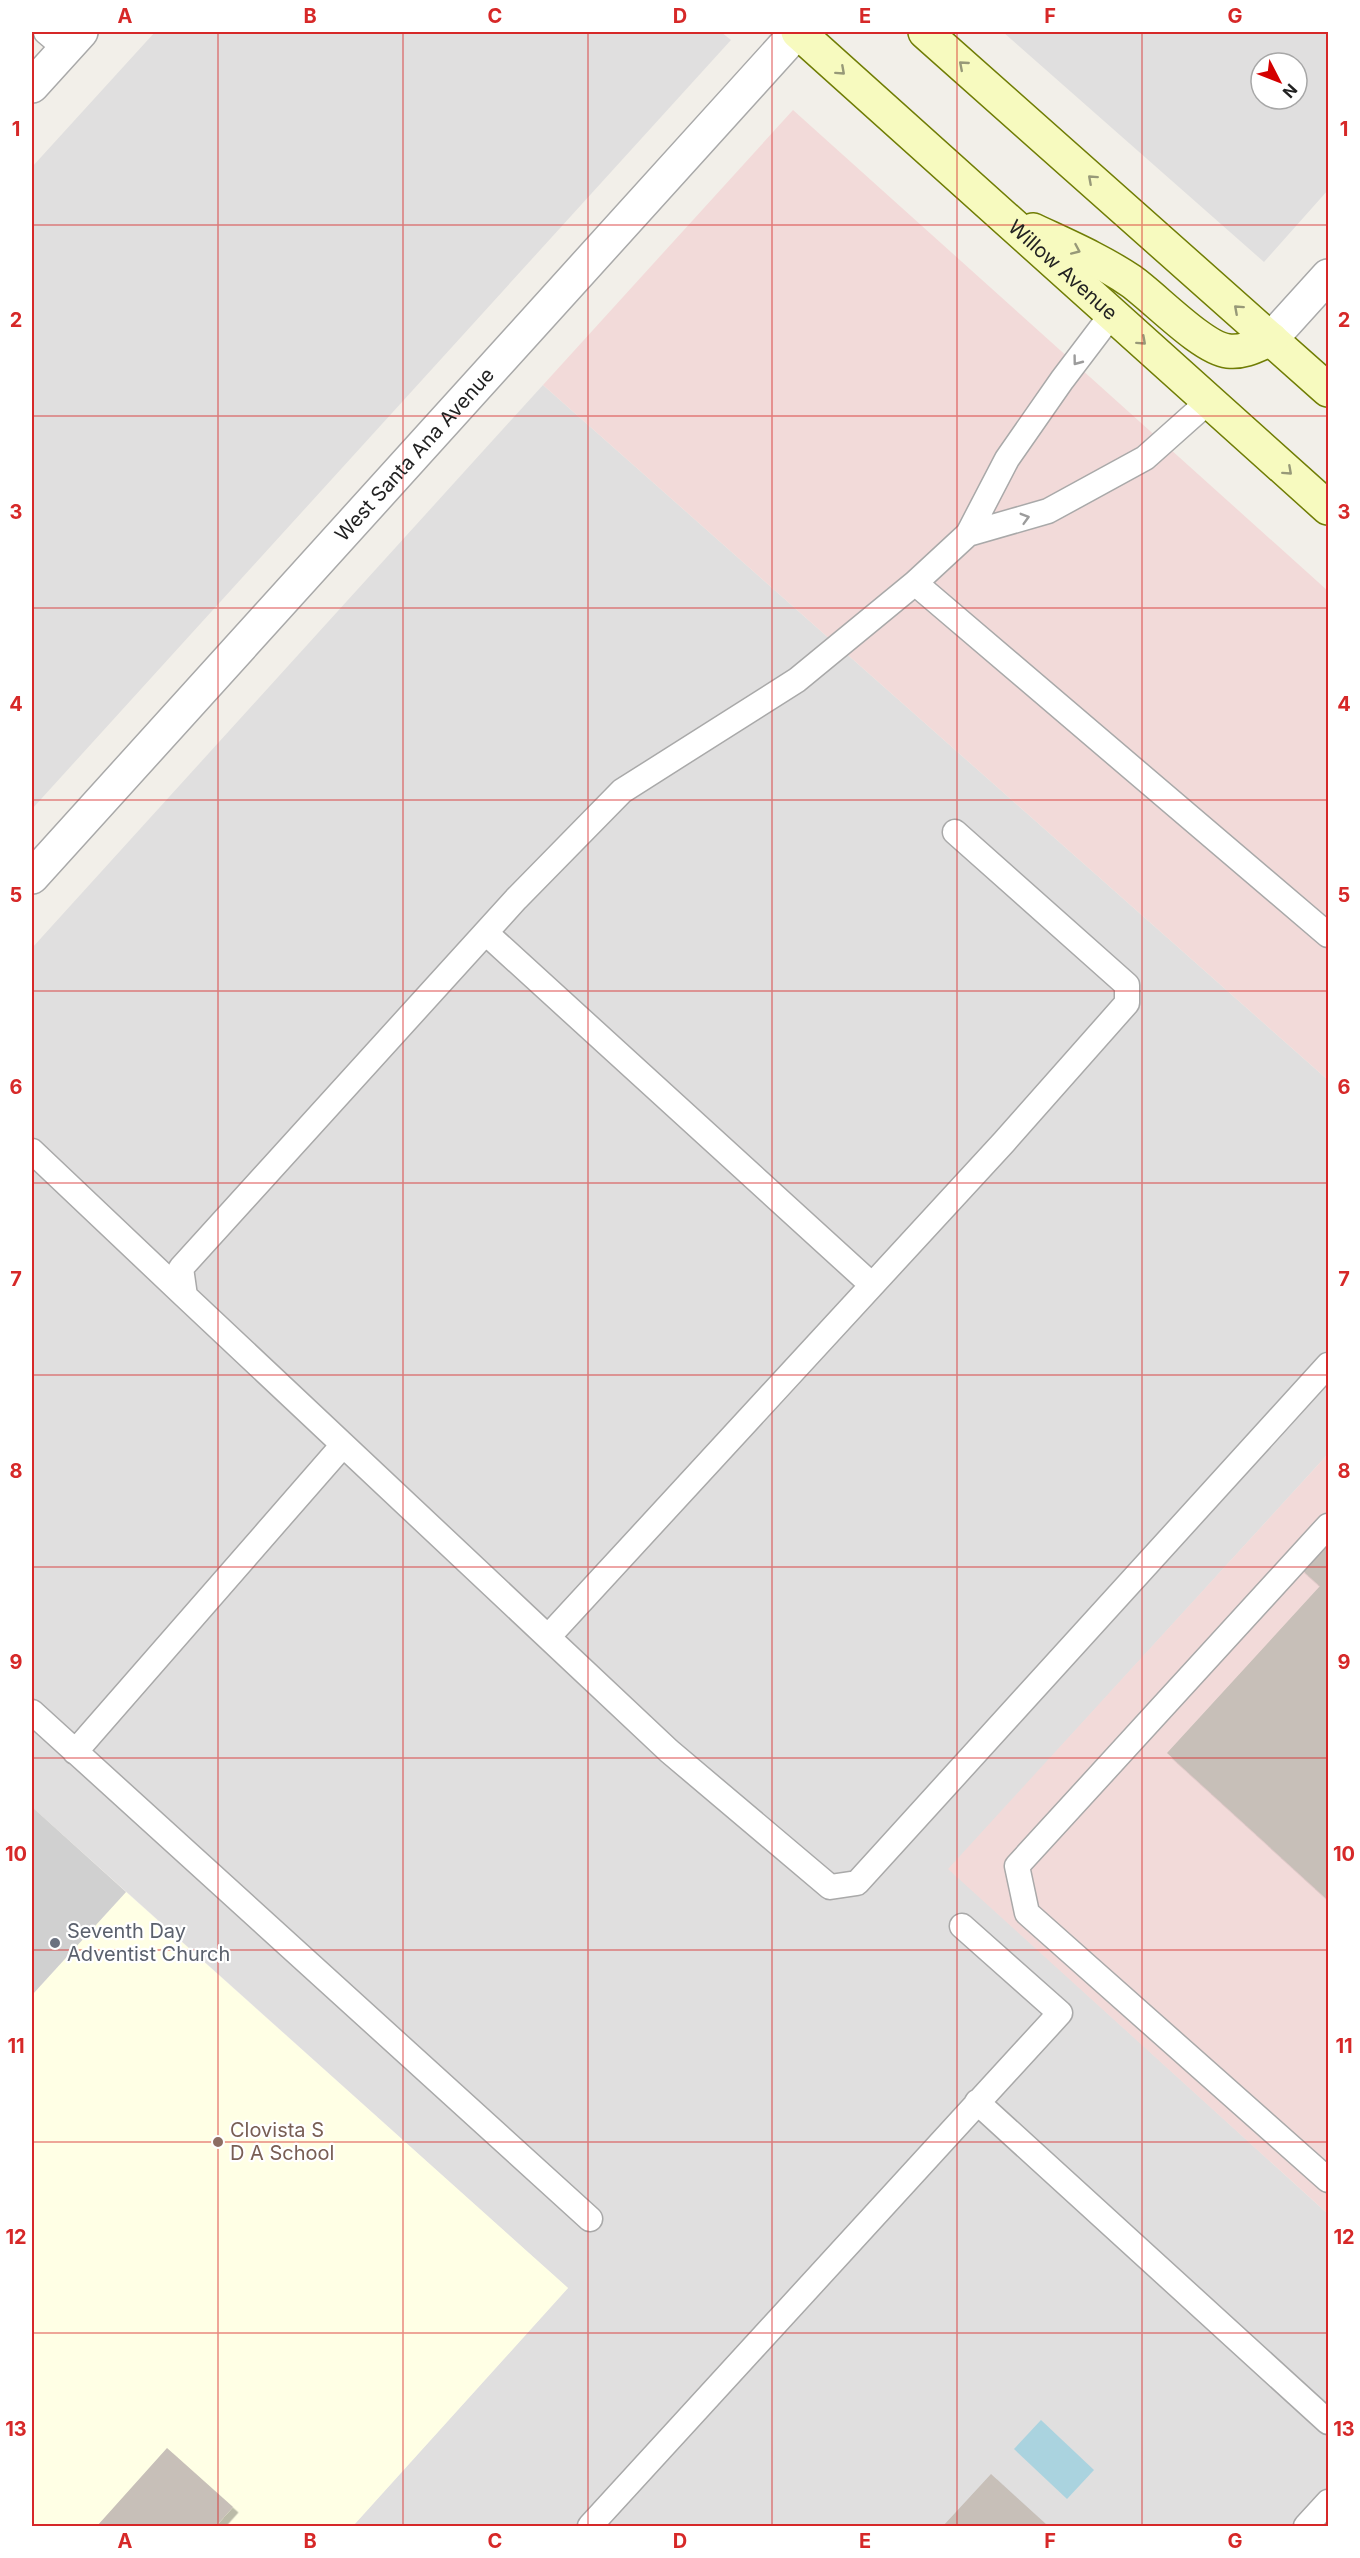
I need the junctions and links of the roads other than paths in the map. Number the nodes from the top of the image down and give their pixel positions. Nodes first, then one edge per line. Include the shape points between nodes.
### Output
1 (797, 32) edge
2 (925, 32) edge
3 (64, 37) edge
4 (32, 86) edge
5 (1004, 218) junction
6 (1329, 276) edge
7 (1112, 314) junction
8 (1271, 339) junction
9 (1329, 390) edge
10 (1209, 401) junction
11 (1329, 508) edge
12 (968, 534) junction
13 (915, 583) junction
14 (955, 832) dead end
15 (32, 877) edge
16 (486, 933) junction
17 (1329, 935) edge
18 (32, 1150) edge
19 (872, 1285) junction
20 (185, 1296) junction
21 (1329, 1365) edge
22 (343, 1445) junction
23 (1329, 1526) edge
24 (548, 1637) junction
25 (32, 1712) edge
26 (75, 1752) junction
27 (962, 1926) dead end
28 (977, 2102) junction
29 (1329, 2180) edge
30 (590, 2219) dead end
31 (1329, 2422) edge
32 (1329, 2502) edge
33 (590, 2526) edge
34 (1306, 2526) edge

1 -> 5 main road, Willow Avenue
1 - 15 street, West Santa Ana Avenue
8 -> 2 main road
3 - 4 street
5 - 7 main road, Willow Avenue
5 -> 8 main road via 1098,260 1209,344 1227,351 1247,350
6 - 8 street
7 -> 10 main road, Willow Avenue
7 -> 12 lane via 1007,459
8 - 9 main road
10 -> 11 main road, Willow Avenue
12 -> 10 lane via 1048,511 1145,458
12 - 13 lane
13 - 16 lane via 796,680 622,791
13 - 17 lane
14 - 19 lane via 1127,985 1127,1003
16 - 19 lane
16 - 20 lane via 182,1268
18 - 20 lane
19 - 24 lane
20 - 22 lane
21 - 24 lane via 856,1883 830,1887 669,1751
22 - 24 lane
22 - 26 lane
23 - 29 lane via 1017,1866 1027,1913
25 - 26 lane
26 - 30 lane
27 - 28 lane via 1060,2013
28 - 31 lane
28 - 33 lane
32 - 34 lane

